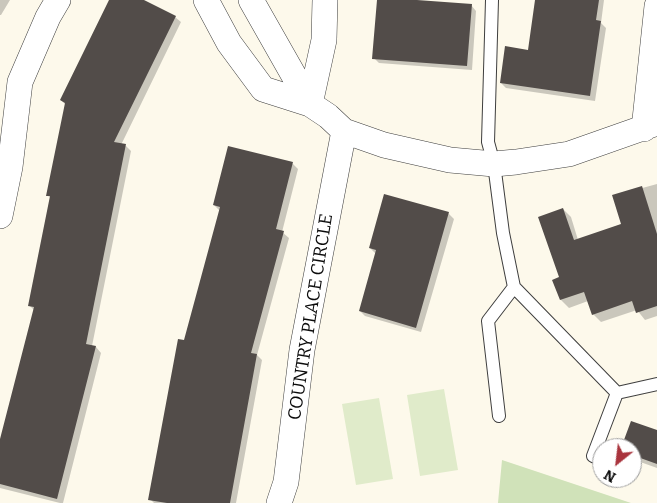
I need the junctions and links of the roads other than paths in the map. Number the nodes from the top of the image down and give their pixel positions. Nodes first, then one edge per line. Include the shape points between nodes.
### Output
1 (58, 0) edge
2 (206, 0) edge
3 (251, 0) edge
4 (325, 0) edge
5 (492, 0) edge
6 (657, 6) edge
7 (310, 104) junction
8 (650, 126) edge
9 (344, 131) junction
10 (494, 164) junction
11 (0, 216) edge
12 (514, 287) junction
13 (657, 384) edge
14 (617, 394) junction
15 (499, 416) dead end
16 (600, 438) edge
17 (279, 503) edge

1 - 11 street via 20,82 10,167
2 - 7 street via 229,43 263,89
3 - 7 street
4 - 7 street via 324,40
5 - 10 lane via 488,142
6 - 8 street
7 - 9 street
8 - 10 street via 569,154
9 - 10 street via 384,145 450,160
9 - 17 street, COUNTRY PLACE CIRCLE via 302,350 286,482
10 - 12 lane
12 - 14 lane
12 - 15 lane via 488,321
13 - 14 lane
14 - 16 lane

